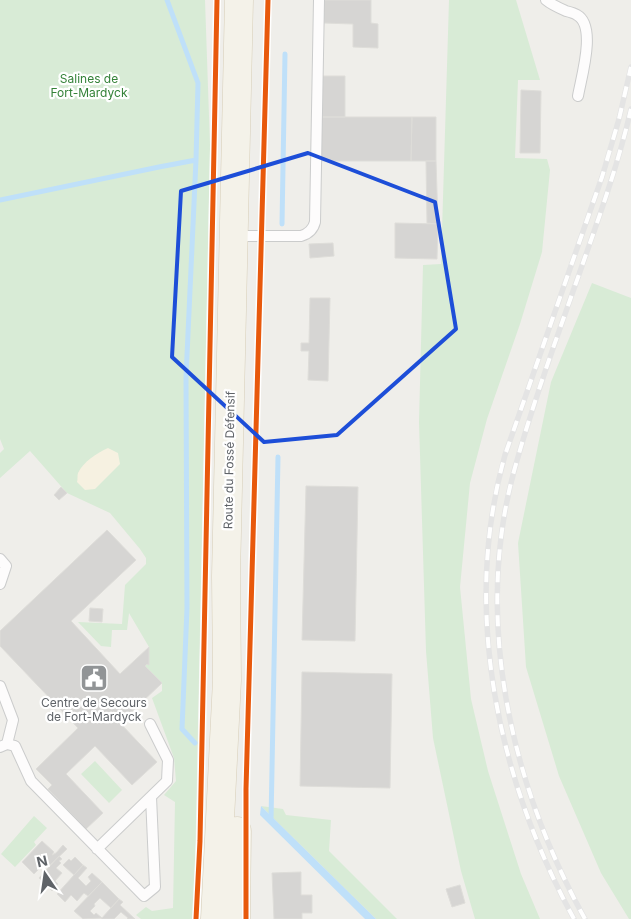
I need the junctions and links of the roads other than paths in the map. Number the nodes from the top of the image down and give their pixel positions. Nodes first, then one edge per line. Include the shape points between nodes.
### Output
1 (239, 0) edge
2 (256, 0) edge
3 (319, 0) edge
4 (546, 0) edge
5 (578, 96) dead end
6 (243, 236) junction
7 (0, 560) edge
8 (0, 584) edge
9 (0, 686) edge
10 (150, 724) dead end
11 (3, 745) edge
12 (151, 797) junction
13 (97, 849) junction
14 (215, 919) edge
15 (236, 919) edge

1 - 6 main road, Route du Fossé Défensif
2 - 6 main road, Route du Fossé Défensif
3 - 6 lane via 314,226 301,236
4 - 5 lane via 577,14 586,26 587,47
6 - 14 main road, Route du Fossé Défensif via 226,566 227,688
6 - 15 main road, Route du Fossé Défensif
7 - 8 lane via 6,566
9 - 11 lane via 13,720
10 - 12 lane via 168,760 167,781
11 - 13 lane via 15,746 31,781
12 - 13 lane
12 - 13 lane via 154,887 144,896

